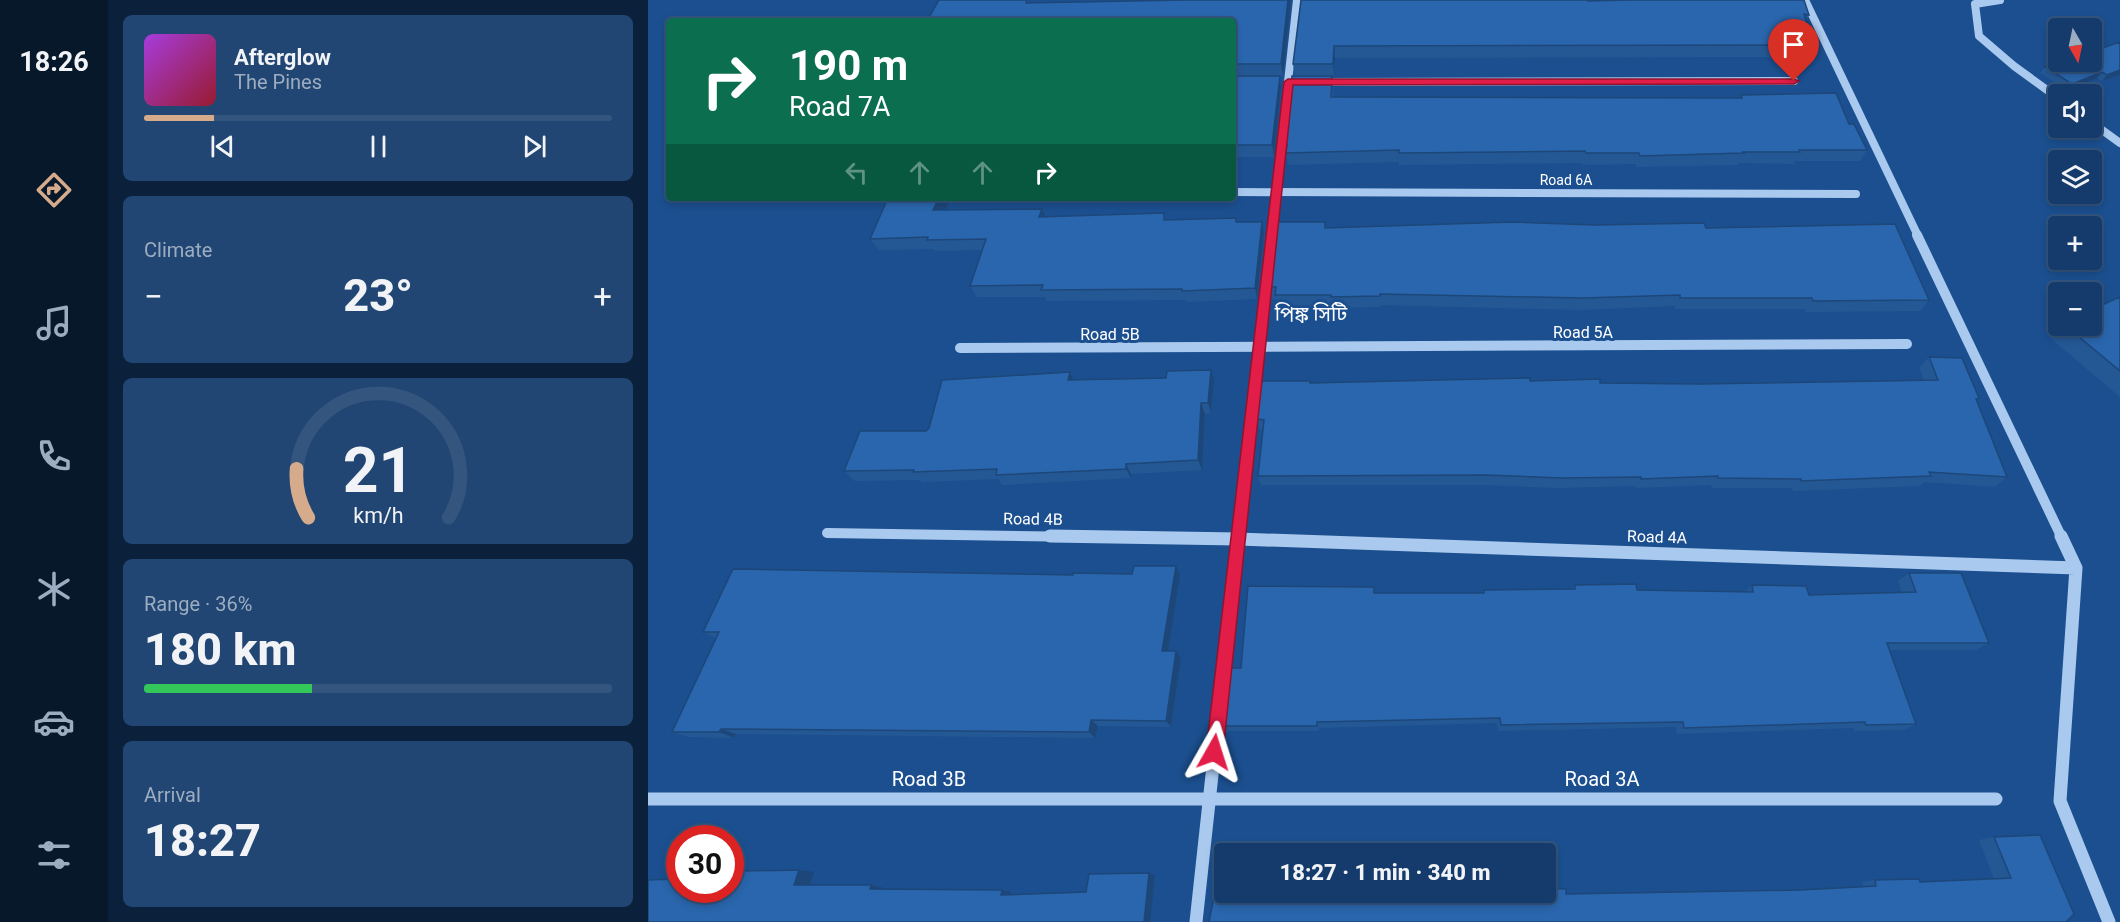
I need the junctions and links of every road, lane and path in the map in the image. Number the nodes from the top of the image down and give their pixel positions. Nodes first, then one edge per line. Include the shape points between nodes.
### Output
1 (1297, 0) edge
2 (1805, 0) edge
3 (2000, 0) edge
4 (1794, 81) dead end
5 (1283, 82) junction
6 (1300, 82) edge
7 (1312, 82) edge
8 (2048, 91) edge
9 (2102, 130) edge
10 (2120, 142) edge
11 (1236, 192) edge
12 (1276, 192) junction
13 (1856, 194) dead end
14 (1907, 344) dead end
15 (960, 348) dead end
16 (1259, 349) junction
17 (827, 532) dead end
18 (1238, 539) junction
19 (2076, 568) junction
20 (648, 799) edge
21 (1209, 799) junction
22 (1996, 799) dead end
23 (1196, 922) edge
24 (2109, 922) edge

1 - 5 street
2 - 19 street
3 - 8 street via 1975,3 1979,36
4 - 7 street
5 - 6 street
5 - 12 street
9 - 10 street
11 - 12 street, Road 6A
12 - 13 street, Road 6A
12 - 16 street
14 - 16 street, Road 5A
15 - 16 street, Road 5B
16 - 18 street
17 - 18 street, Road 4B
18 - 19 street, Road 4A
18 - 21 street
19 - 24 street via 2060,801
20 - 21 street, Road 3B
21 - 22 street, Road 3A
21 - 23 street

